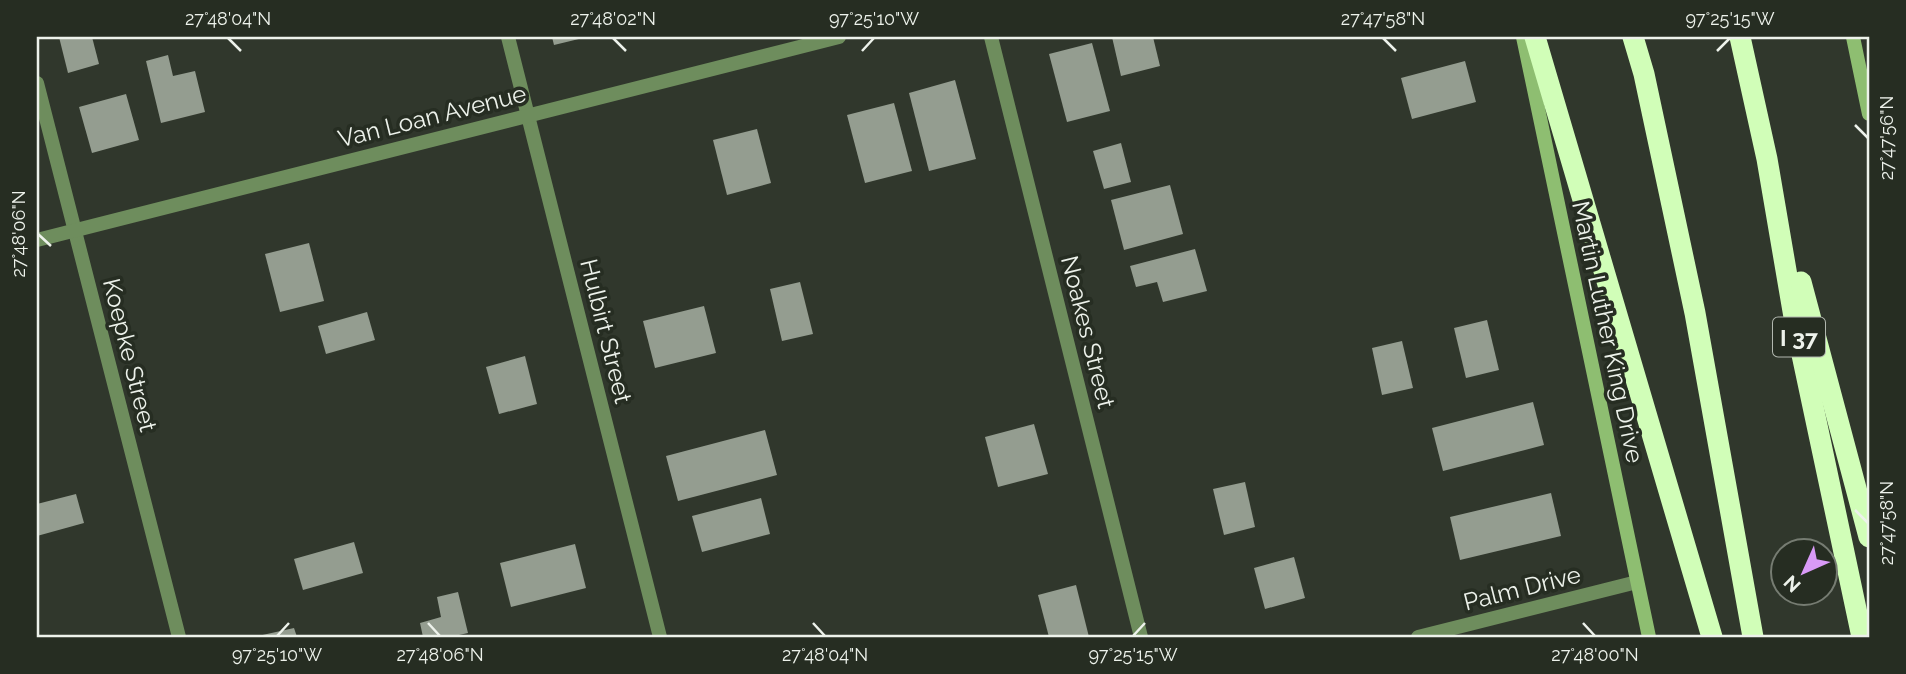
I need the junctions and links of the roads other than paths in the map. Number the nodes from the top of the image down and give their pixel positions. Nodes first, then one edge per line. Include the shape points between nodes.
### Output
1 (508, 37) edge
2 (839, 37) edge
3 (991, 37) edge
4 (1523, 37) edge
5 (1535, 37) edge
6 (1633, 37) edge
7 (1740, 37) edge
8 (1853, 37) edge
9 (37, 83) edge
10 (1869, 114) edge
11 (528, 115) junction
12 (1767, 159) junction
13 (74, 230) junction
14 (37, 240) edge
15 (1869, 537) edge
16 (1637, 582) junction
17 (179, 637) edge
18 (660, 637) edge
19 (1141, 637) edge
20 (1418, 637) edge
21 (1649, 637) edge
22 (1712, 637) edge
23 (1753, 637) edge
24 (1862, 637) edge

1 - 11 street, Hulbirt Street
2 - 11 street, Van Loan Avenue
3 - 19 street, Noakes Street
4 - 16 main road, Martin Luther King Drive
5 - 22 highway
6 - 23 highway via 1695,313
7 - 12 highway, I 37
8 - 10 main road
9 - 13 street, Koepke Street
11 - 13 street, Van Loan Avenue
11 - 18 street, Hulbirt Street
12 - 15 highway
12 - 24 highway, I 37 via 1794,317
13 - 14 street, Van Loan Avenue
13 - 17 street, Koepke Street
16 - 20 street, Palm Drive
16 - 21 main road, Martin Luther King Drive

